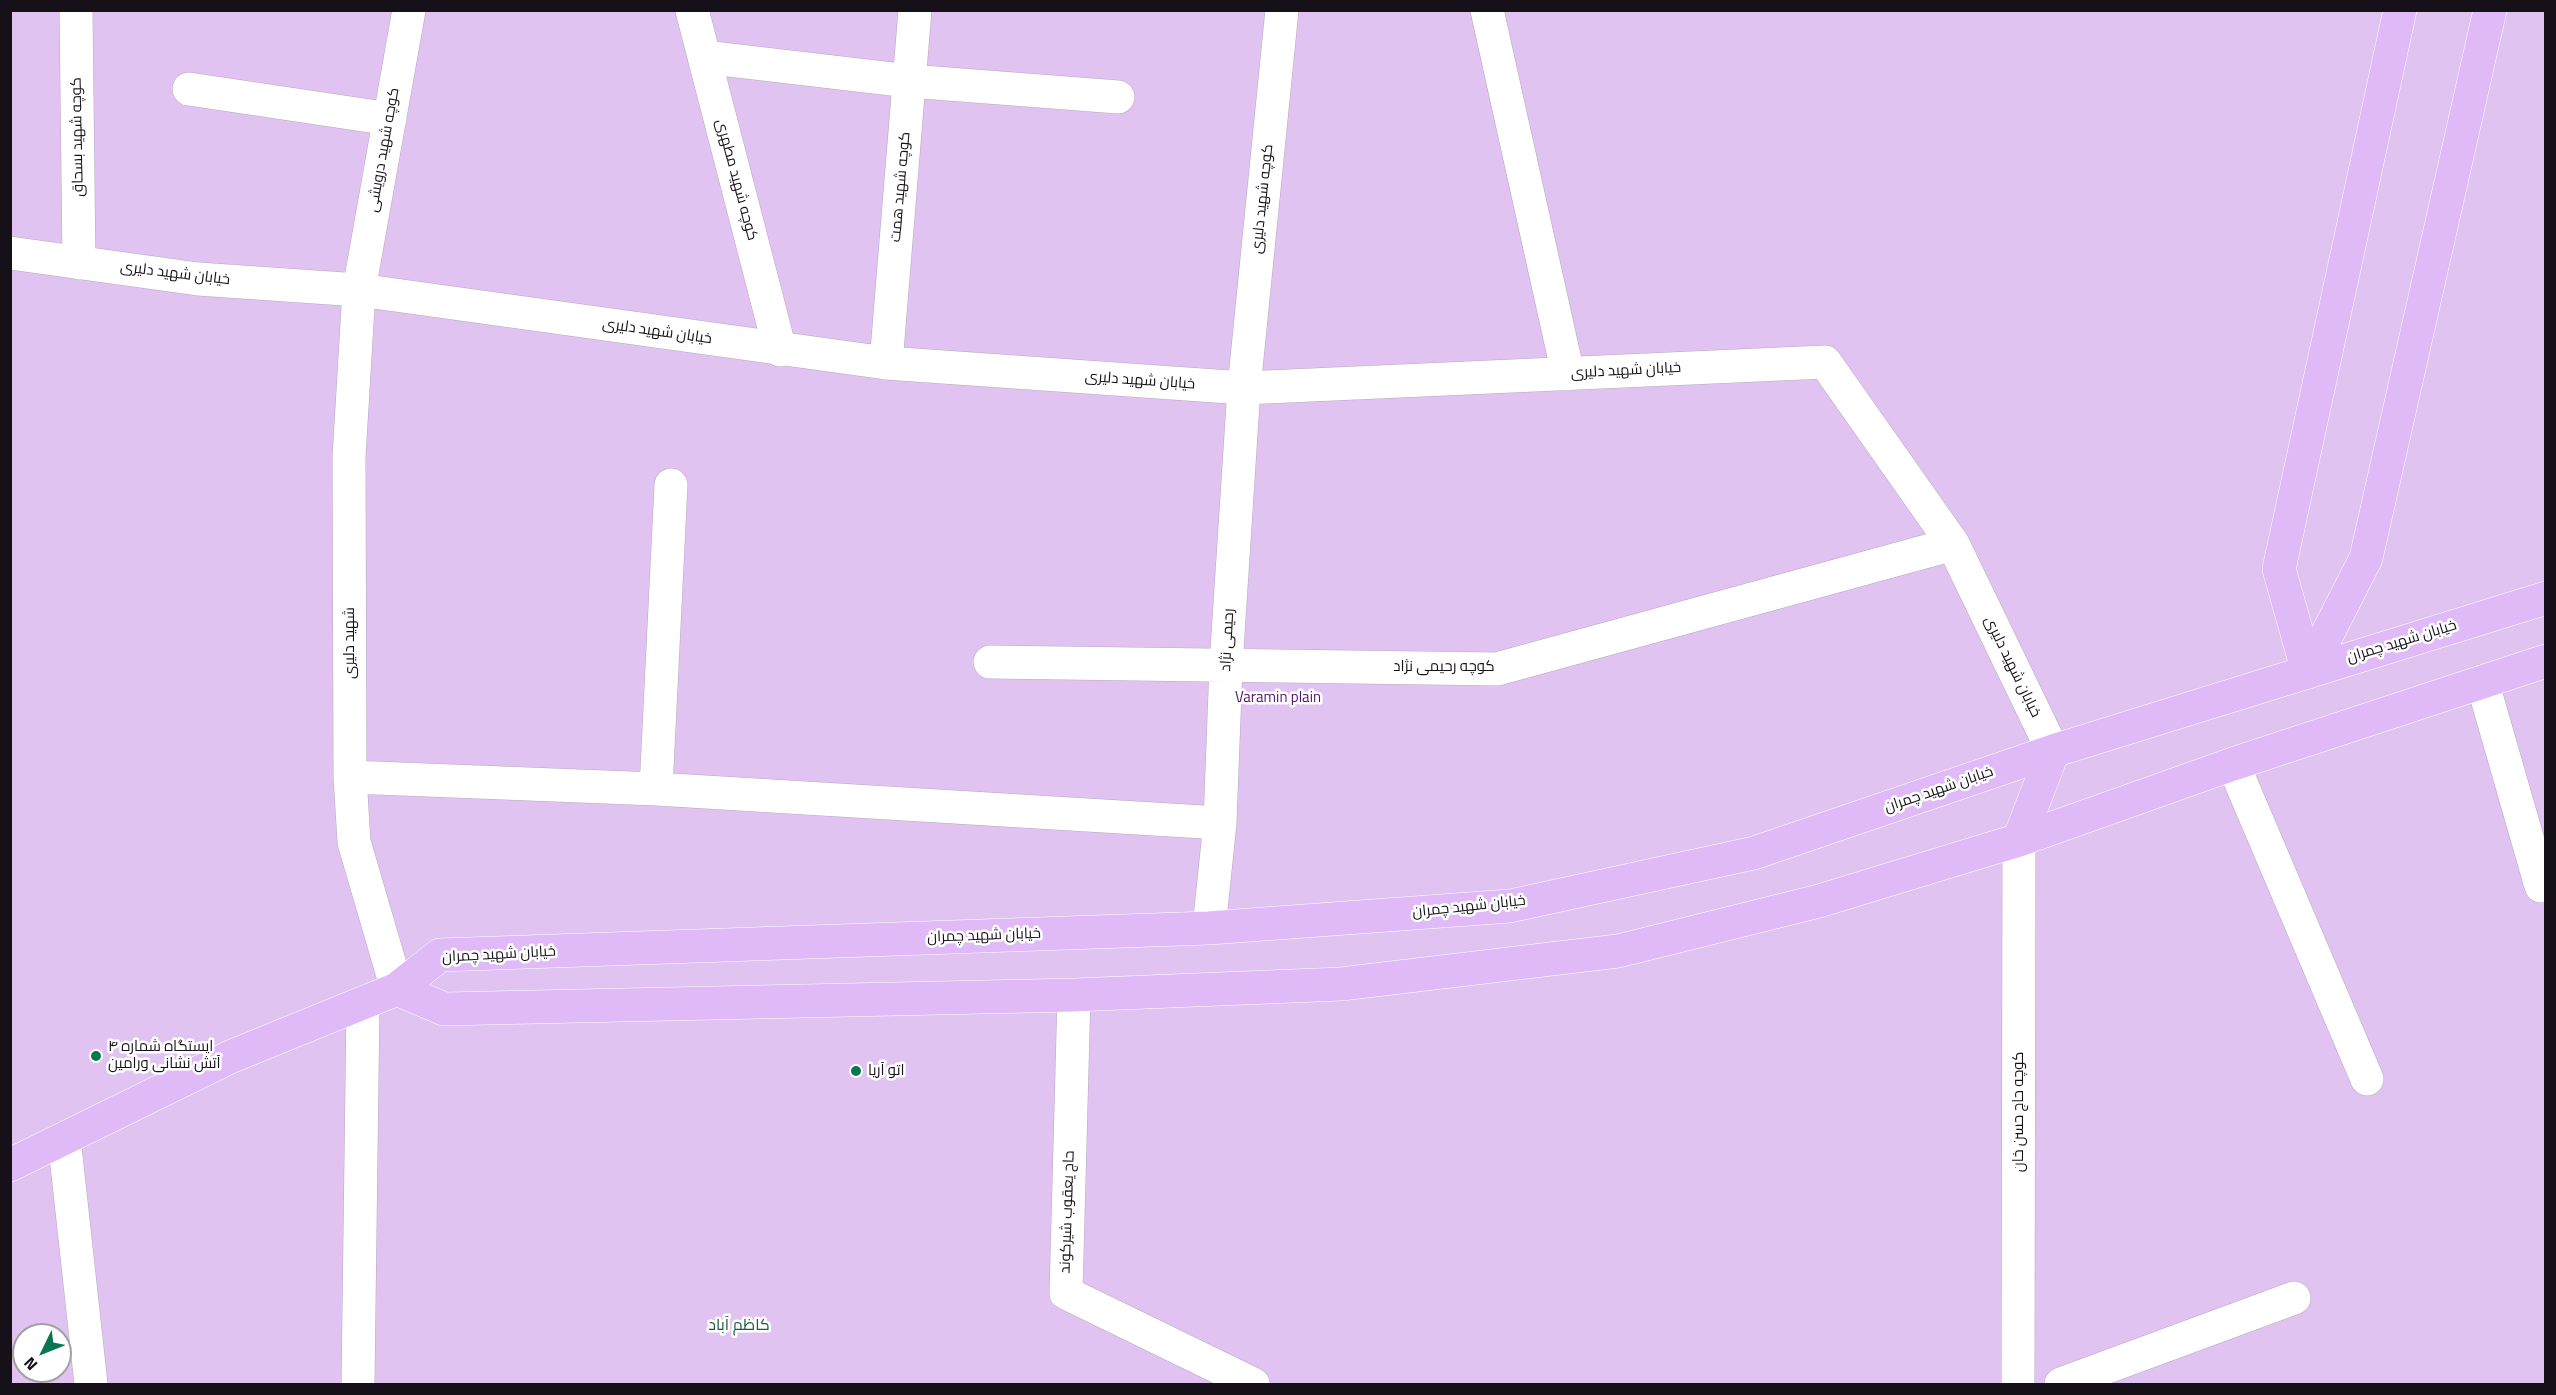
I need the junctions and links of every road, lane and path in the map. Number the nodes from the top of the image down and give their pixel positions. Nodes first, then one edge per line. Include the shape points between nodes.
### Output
1 (76, 10) edge
2 (410, 10) edge
3 (692, 10) edge
4 (915, 10) edge
5 (1282, 10) edge
6 (1487, 10) edge
7 (2400, 10) edge
8 (2490, 10) edge
9 (704, 57) junction
10 (909, 81) junction
11 (189, 89) dead end
12 (1118, 97) dead end
13 (390, 120) junction
14 (10, 253) edge
15 (79, 262) junction
16 (359, 290) junction
17 (780, 350) junction
18 (886, 363) junction
19 (1568, 374) junction
20 (1244, 388) junction
21 (671, 484) dead end
22 (1953, 544) junction
23 (2546, 598) edge
24 (2546, 661) edge
25 (990, 662) dead end
26 (1226, 665) junction
27 (2308, 672) junction
28 (2482, 681) junction
29 (2053, 751) junction
30 (2233, 764) junction
31 (350, 777) junction
32 (656, 789) junction
33 (1220, 823) junction
34 (2019, 840) junction
35 (2541, 886) dead end
36 (1209, 928) junction
37 (397, 989) junction
38 (1074, 995) junction
39 (363, 1003) junction
40 (2367, 1079) dead end
41 (64, 1138) junction
42 (10, 1165) edge
43 (2294, 1298) dead end
44 (91, 1384) edge
45 (358, 1384) edge
46 (1253, 1384) edge
47 (2018, 1384) edge
48 (2061, 1384) edge

1 - 15 street, کوچه شهید بسحاق
2 - 13 street, کوچه شهید درویشی
3 - 9 street, کوچه شهید مطهری
4 - 10 street, کوچه شهید همت
5 - 20 street, کوچه شهید دلیری
6 - 19 street
7 - 27 main road via 2279,569
8 - 27 main road via 2366,558
9 - 10 street
9 - 17 street, کوچه شهید مطهری
10 - 12 street
10 - 18 street, کوچه شهید همت
11 - 13 street
13 - 16 street, کوچه شهید درویشی
14 - 15 street, خیابان شهید دلیری
15 - 16 street, خیابان شهید دلیری via 198,279
16 - 17 street, خیابان شهید دلیری
16 - 31 street, شهید دلیری via 349,457
17 - 18 street, خیابان شهید دلیری
18 - 20 street, خیابان شهید دلیری
19 - 20 street, خیابان شهید دلیری
19 - 22 street, خیابان شهید دلیری via 1825,362
20 - 26 street, رحیمی نژاد
21 - 32 street
22 - 26 street, کوچه رحیمی نژاد via 1497,669
22 - 29 street, خیابان شهید دلیری
23 - 27 main road, خیابان شهید چمران
24 - 28 main road
25 - 26 street, کوچه رحیمی نژاد
26 - 33 street, رحیمی نژاد
27 - 29 main road, خیابان شهید چمران
28 - 30 main road
28 - 35 street
29 - 34 main road
29 - 36 main road, خیابان شهید چمران via 1754,853 1510,906
30 - 34 main road
30 - 40 street
31 - 32 street
31 - 37 street, شهید دلیری via 354,842
32 - 33 street
33 - 36 street, رحیمی نژاد
34 - 38 main road via 1819,901 1618,951 1341,984
34 - 47 street, کوچه حاج حسن خان
36 - 37 main road, خیابان شهید چمران via 440,955
37 - 38 main road via 444,1010
37 - 39 main road, خیابان شهید چمران
38 - 46 street, حاج یعقوب شیرکوند via 1066,1293
39 - 41 main road, خیابان شهید چمران via 230,1057
39 - 45 street
41 - 42 main road, خیابان شهید چمران
41 - 44 street
43 - 48 street

